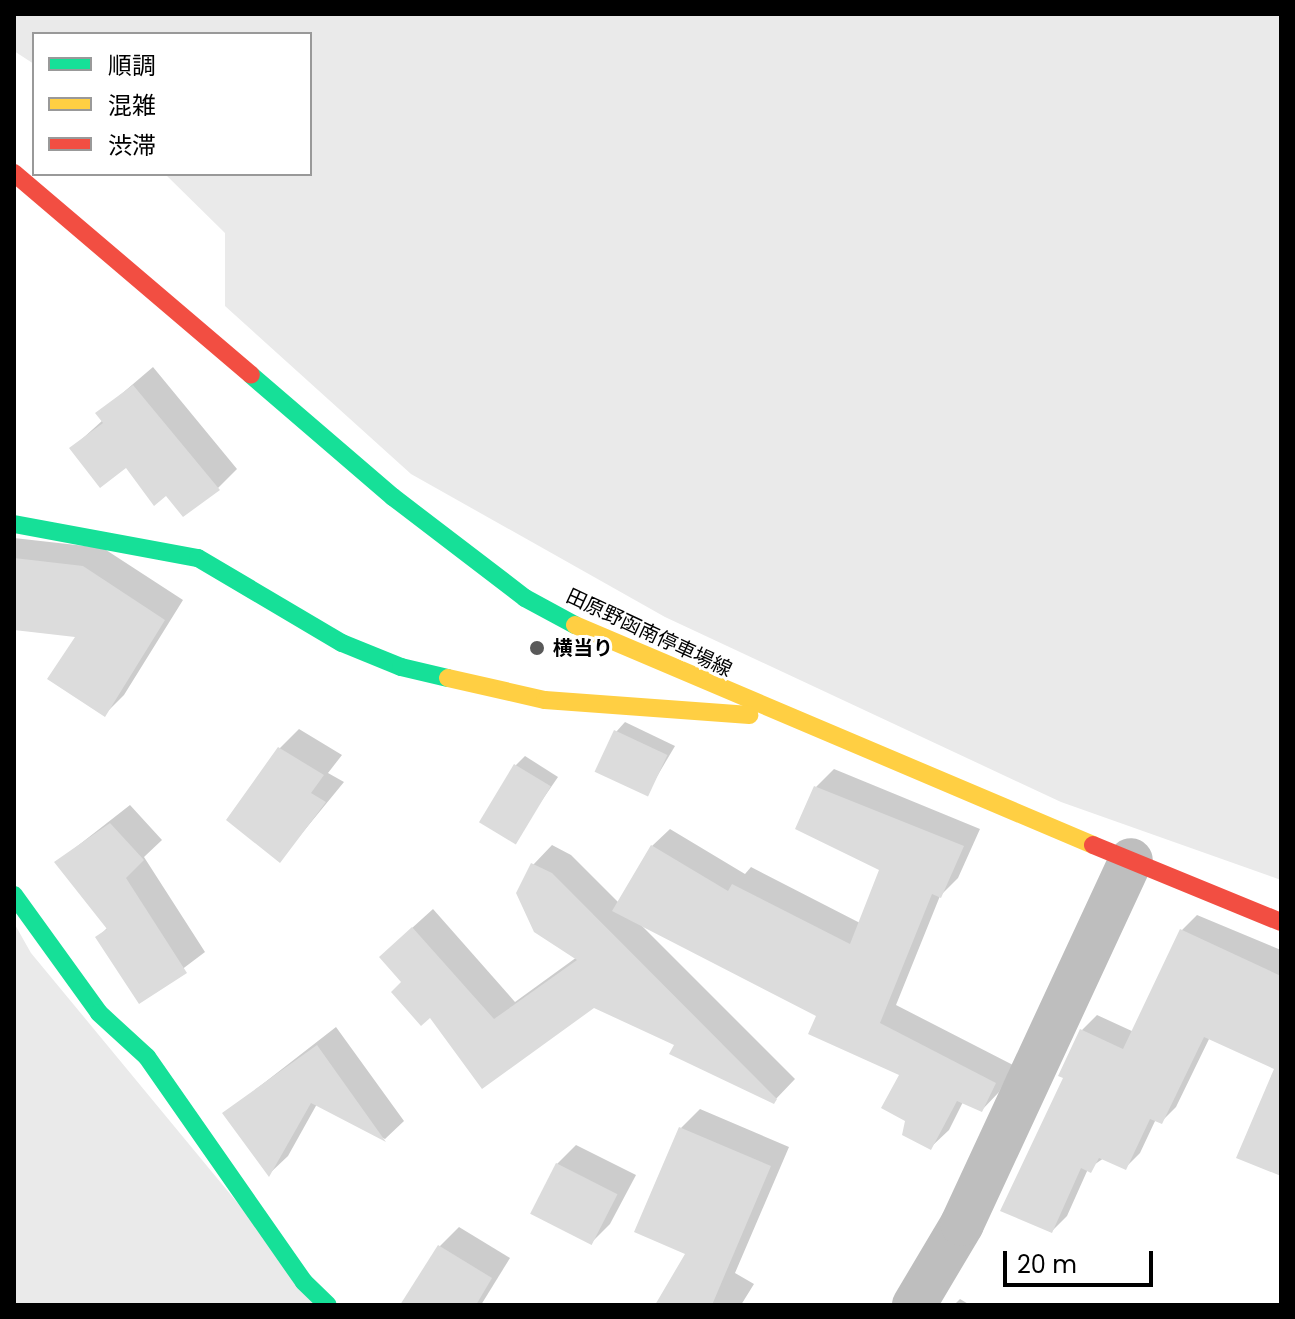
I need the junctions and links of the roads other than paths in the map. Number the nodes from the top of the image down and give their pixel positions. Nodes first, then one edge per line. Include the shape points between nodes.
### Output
1 (14, 173) edge
2 (14, 524) edge
3 (780, 716) junction
4 (1131, 860) junction
5 (14, 895) edge
6 (1281, 922) edge
7 (328, 1305) edge
8 (914, 1305) edge

1 - 3 main road, 田原野函南停車場線 via 393,497 525,598 594,636
2 - 3 main road via 198,558 342,643 401,667 545,700
3 - 4 main road, 田原野函南停車場線
4 - 6 main road, 田原野函南停車場線
4 - 8 street via 962,1224
5 - 7 main road via 99,1013 147,1057 304,1282

